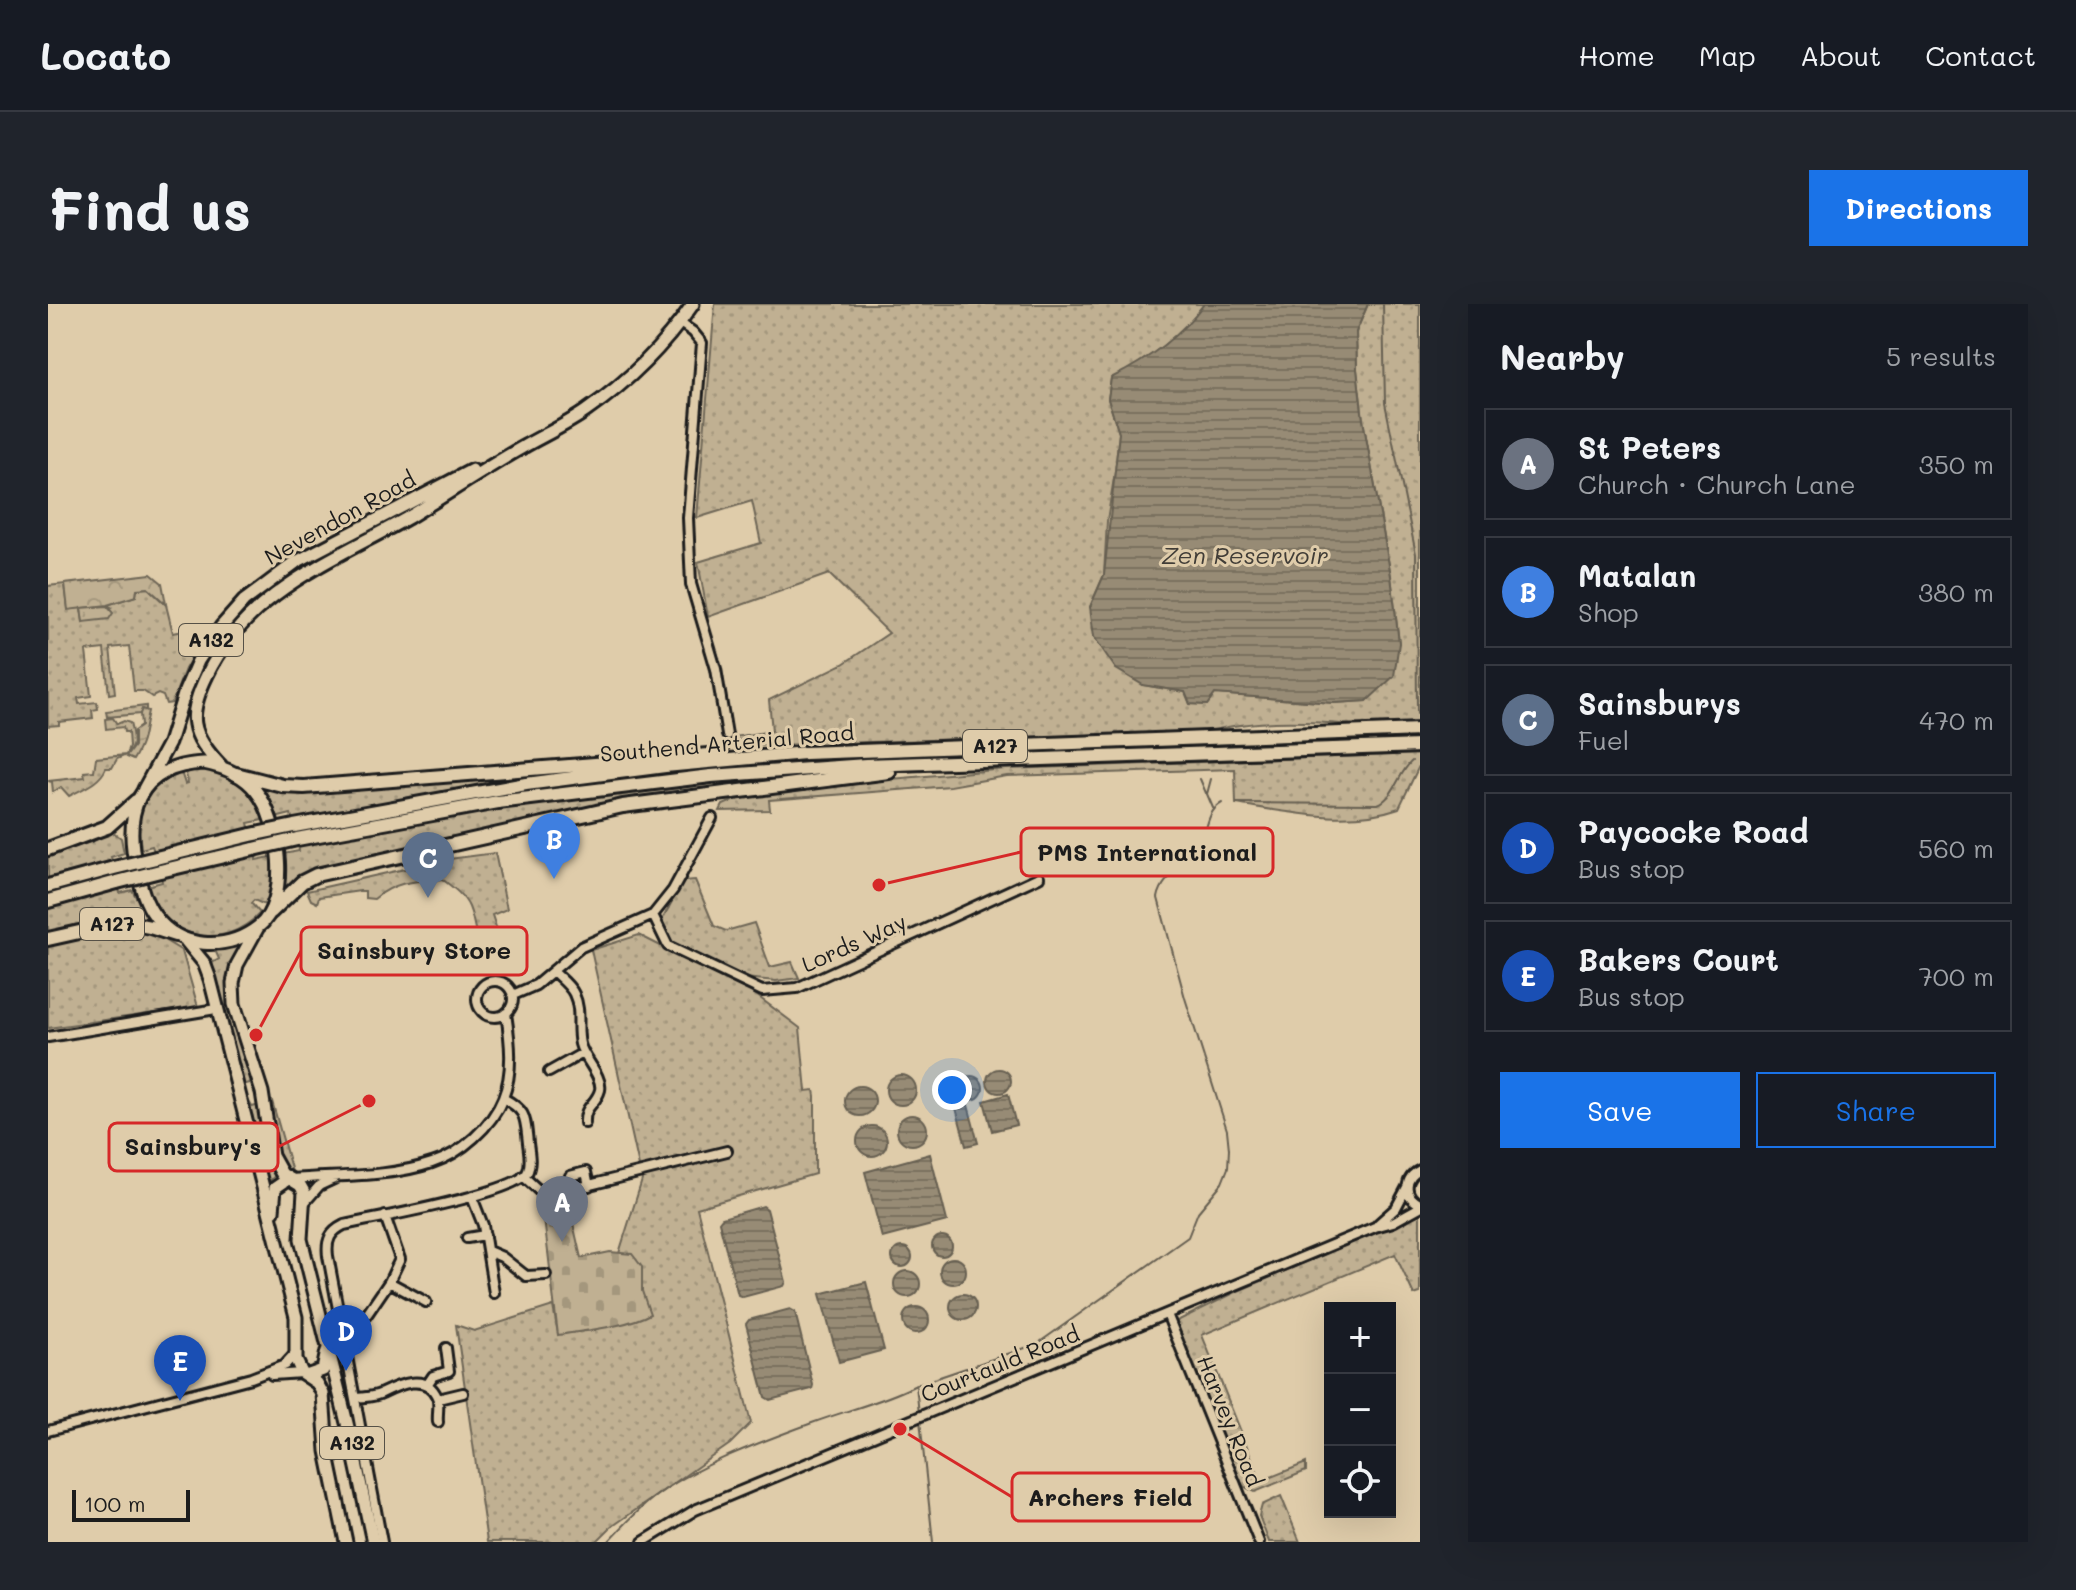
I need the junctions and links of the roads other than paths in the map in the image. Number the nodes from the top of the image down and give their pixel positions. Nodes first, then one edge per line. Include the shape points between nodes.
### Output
1 (693, 304) edge
2 (680, 323) junction
3 (524, 446) junction
4 (1420, 730) edge
5 (727, 735) dead end
6 (1420, 746) edge
7 (805, 753) junction
8 (1008, 760) junction
9 (221, 766) junction
10 (236, 774) junction
11 (144, 789) junction
12 (136, 801) junction
13 (712, 818) dead end
14 (252, 842) junction
15 (48, 849) edge
16 (1039, 877) dead end
17 (48, 886) edge
18 (48, 901) edge
19 (271, 912) junction
20 (653, 915) junction
21 (258, 927) junction
22 (181, 938) junction
23 (48, 939) edge
24 (553, 971) junction
25 (513, 995) junction
26 (216, 1009) junction
27 (506, 1013) junction
28 (48, 1037) edge
29 (583, 1053) junction
30 (549, 1072) dead end
31 (503, 1098) junction
32 (585, 1123) dead end
33 (727, 1151) dead end
34 (1420, 1170) edge
35 (523, 1176) junction
36 (570, 1176) dead end
37 (339, 1177) junction
38 (289, 1179) junction
39 (589, 1186) junction
40 (1407, 1187) junction
41 (472, 1197) junction
42 (304, 1203) junction
43 (1420, 1206) edge
44 (385, 1216) junction
45 (1375, 1227) junction
46 (274, 1229) junction
47 (485, 1235) junction
48 (467, 1238) dead end
49 (489, 1256) junction
50 (546, 1275) dead end
51 (389, 1282) junction
52 (494, 1293) dead end
53 (426, 1302) dead end
54 (1167, 1314) junction
55 (357, 1329) dead end
56 (327, 1345) junction
57 (446, 1348) dead end
58 (295, 1353) junction
59 (305, 1374) junction
60 (251, 1378) junction
61 (427, 1385) junction
62 (463, 1393) dead end
63 (357, 1398) junction
64 (438, 1399) junction
65 (438, 1422) dead end
66 (48, 1431) edge
67 (346, 1542) edge
68 (373, 1542) edge
69 (382, 1542) edge
70 (643, 1542) edge
71 (1259, 1542) edge

1 - 2 main road, Nevendon Road / A132
2 - 3 main road, Nevendon Road / A132 via 612,392
2 - 5 street via 699,338 702,350 688,518 691,584 716,669
3 - 9 main road, Nevendon Road / A132 via 303,574 255,609 214,660 194,712 198,740
3 - 11 main road, Nevendon Road / A132 via 315,551 244,601 198,661 169,743
4 - 7 highway, Southend Arterial Road / A127
6 - 8 highway, Southend Arterial Road / A127
7 - 10 highway, A127 via 705,754 304,787
7 - 14 highway, Southend Arterial Road / A127, bridge via 665,766 401,804 294,826
8 - 14 highway, Southend Arterial Road / A127, bridge via 807,768 618,786
8 - 19 highway, A127 via 789,783 588,812 316,875
9 - 10 main road, A132
9 - 11 main road, A132 via 182,765
10 - 19 main road, A132 via 255,789 270,820 279,875
11 - 12 main road, A132
12 - 15 highway via 107,827
12 - 22 main road, A132 via 130,839 144,896 154,916
13 - 20 street via 673,890
14 - 17 highway, Southend Arterial Road / A127, bridge via 156,858
14 - 18 highway, Southend Arterial Road / A127, bridge
16 - 20 street, Lords Way via 797,988 762,991 668,946
19 - 21 main road, A132
20 - 24 street via 581,947
21 - 22 main road, A132 via 227,942
21 - 38 main road, A132 via 237,965 233,994 262,1092 272,1156
22 - 23 highway, A127 via 124,922
22 - 26 main road, A132 via 207,969
24 - 25 street
24 - 29 street via 571,989 579,1007
25 - 27 street
25 - 27 street via 499,981 478,992 484,1013
26 - 28 street
26 - 46 main road, A132
27 - 31 street via 511,1046
29 - 30 street
29 - 32 street via 600,1089 586,1109
31 - 35 street via 525,1117 530,1162
31 - 37 street via 480,1132 446,1157
33 - 39 street
34 - 40 street, Courtauld Road
35 - 39 street via 545,1196
35 - 41 street
36 - 39 street via 586,1172
37 - 38 street
37 - 42 street via 319,1186
38 - 42 main road, A132 via 302,1188
38 - 46 main road, A132 via 274,1192
40 - 43 street, Courtauld Road
40 - 45 street, Courtauld Road via 1396,1208
41 - 44 street
41 - 47 street
42 - 56 main road, A132 via 301,1239
43 - 45 street, Courtauld Road
44 - 51 street via 400,1259
44 - 63 street via 336,1229 327,1247
45 - 54 street, Courtauld Road
46 - 58 main road, A132 via 296,1317
47 - 48 street
47 - 49 street
49 - 50 street via 502,1257 526,1276
49 - 52 street
51 - 53 street
51 - 55 street
54 - 70 street, Courtauld Road via 695,1510
54 - 71 street, Harvey Road
56 - 59 main road via 325,1367
56 - 68 main road, A132
57 - 61 street via 449,1371 433,1376
58 - 59 main road, A132
58 - 60 street via 285,1365
59 - 60 street
59 - 67 main road, A132 via 320,1388 325,1403 327,1451
60 - 66 street
61 - 63 street via 392,1386
61 - 64 street
62 - 64 street
63 - 69 street
64 - 65 street

